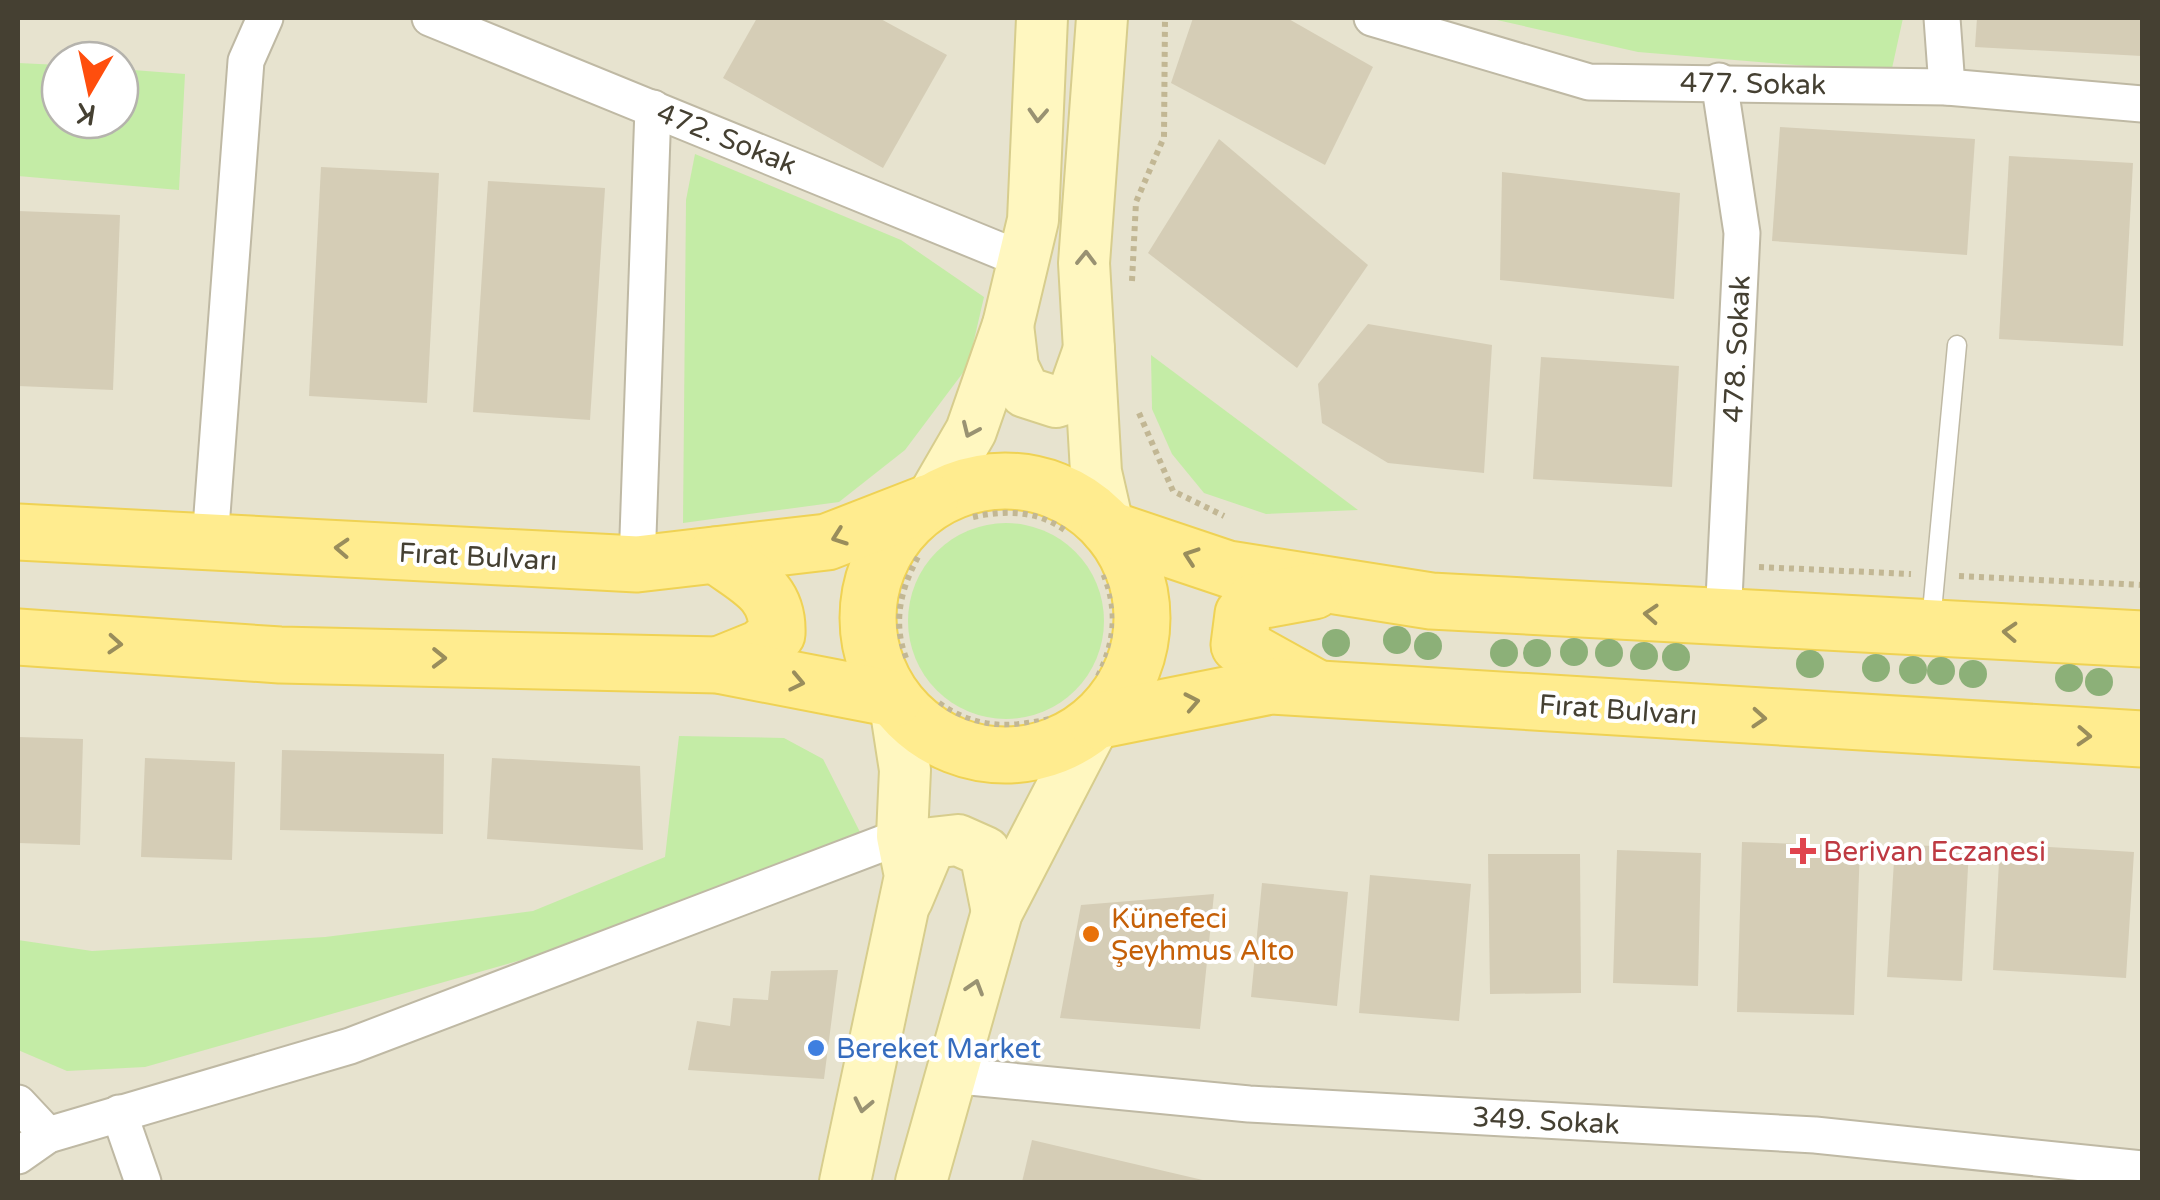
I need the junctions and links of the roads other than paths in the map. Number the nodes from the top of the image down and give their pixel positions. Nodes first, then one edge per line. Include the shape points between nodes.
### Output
1 (265, 18) edge
2 (430, 18) edge
3 (1042, 18) edge
4 (1102, 18) edge
5 (1372, 18) edge
6 (1942, 18) edge
7 (1414, 24) edge
8 (1719, 81) junction
9 (1948, 87) junction
10 (2142, 104) edge
11 (653, 108) junction
12 (1024, 260) junction
13 (1008, 325) junction
14 (1092, 343) junction
15 (1957, 345) dead end
16 (943, 521) junction
17 (18, 532) edge
18 (210, 541) junction
19 (1093, 543) junction
20 (716, 555) junction
21 (636, 564) junction
22 (1347, 588) junction
23 (1933, 601) junction
24 (1723, 619) junction
25 (18, 637) edge
26 (2142, 639) edge
27 (718, 664) junction
28 (913, 690) junction
29 (1320, 690) junction
30 (1084, 704) junction
31 (2142, 739) edge
32 (902, 836) junction
33 (904, 908) junction
34 (997, 912) junction
35 (949, 1075) junction
36 (18, 1103) edge
37 (119, 1113) junction
38 (48, 1135) junction
39 (18, 1156) edge
40 (2142, 1169) edge
41 (143, 1182) edge
42 (845, 1182) edge
43 (921, 1182) edge

1 - 18 street via 246,62
2 - 11 street, 472. Sokak
3 -> 12 main road via 1033,220
14 -> 4 main road via 1084,264
5 - 7 street, 477. Sokak
6 - 9 street
7 - 8 street, 477. Sokak via 1589,82
8 - 9 street, 477. Sokak
8 - 24 street, 478. Sokak via 1742,232
9 - 10 street, 477. Sokak
11 - 12 street, 472. Sokak
11 - 21 street
12 - 13 main road
13 - 14 main road via 1013,367 1025,392 1056,402 1072,396
13 -> 16 main road
14 - 19 main road
15 - 23 lane
16 - 19 main road, Fırat Bulvarı via 966,486 1005,480 1044,486 1080,502
16 -> 20 main road, Fırat Bulvarı
16 - 28 main road via 897,532 875,571 867,615 874,660
17 - 18 main road, Fırat Bulvarı
21 -> 18 main road, Fırat Bulvarı
22 -> 19 main road
19 - 30 main road via 1132,564 1142,606 1139,648 1124,688
20 - 21 main road, Fırat Bulvarı
20 - 27 main road via 766,592 778,611 777,634
24 -> 22 main road via 1431,601
22 - 29 main road via 1274,596 1253,602 1243,614 1239,645
23 - 24 main road
26 -> 23 main road
25 -> 27 main road via 280,655
27 -> 28 main road
28 - 30 main road via 926,731 968,750 998,754 1058,745
28 - 32 main road
30 -> 29 main road, Fırat Bulvarı via 1272,686
29 -> 31 main road, Fırat Bulvarı
30 - 34 main road
32 - 33 main road via 910,876
32 - 37 street via 350,1046
33 - 34 main road via 931,843 958,840 986,852
33 -> 42 main road
35 -> 34 main road
35 - 40 street, 349. Sokak via 1249,1104 1815,1135
35 - 43 main road
36 - 38 street
37 - 38 street
37 - 41 street
38 - 39 street

